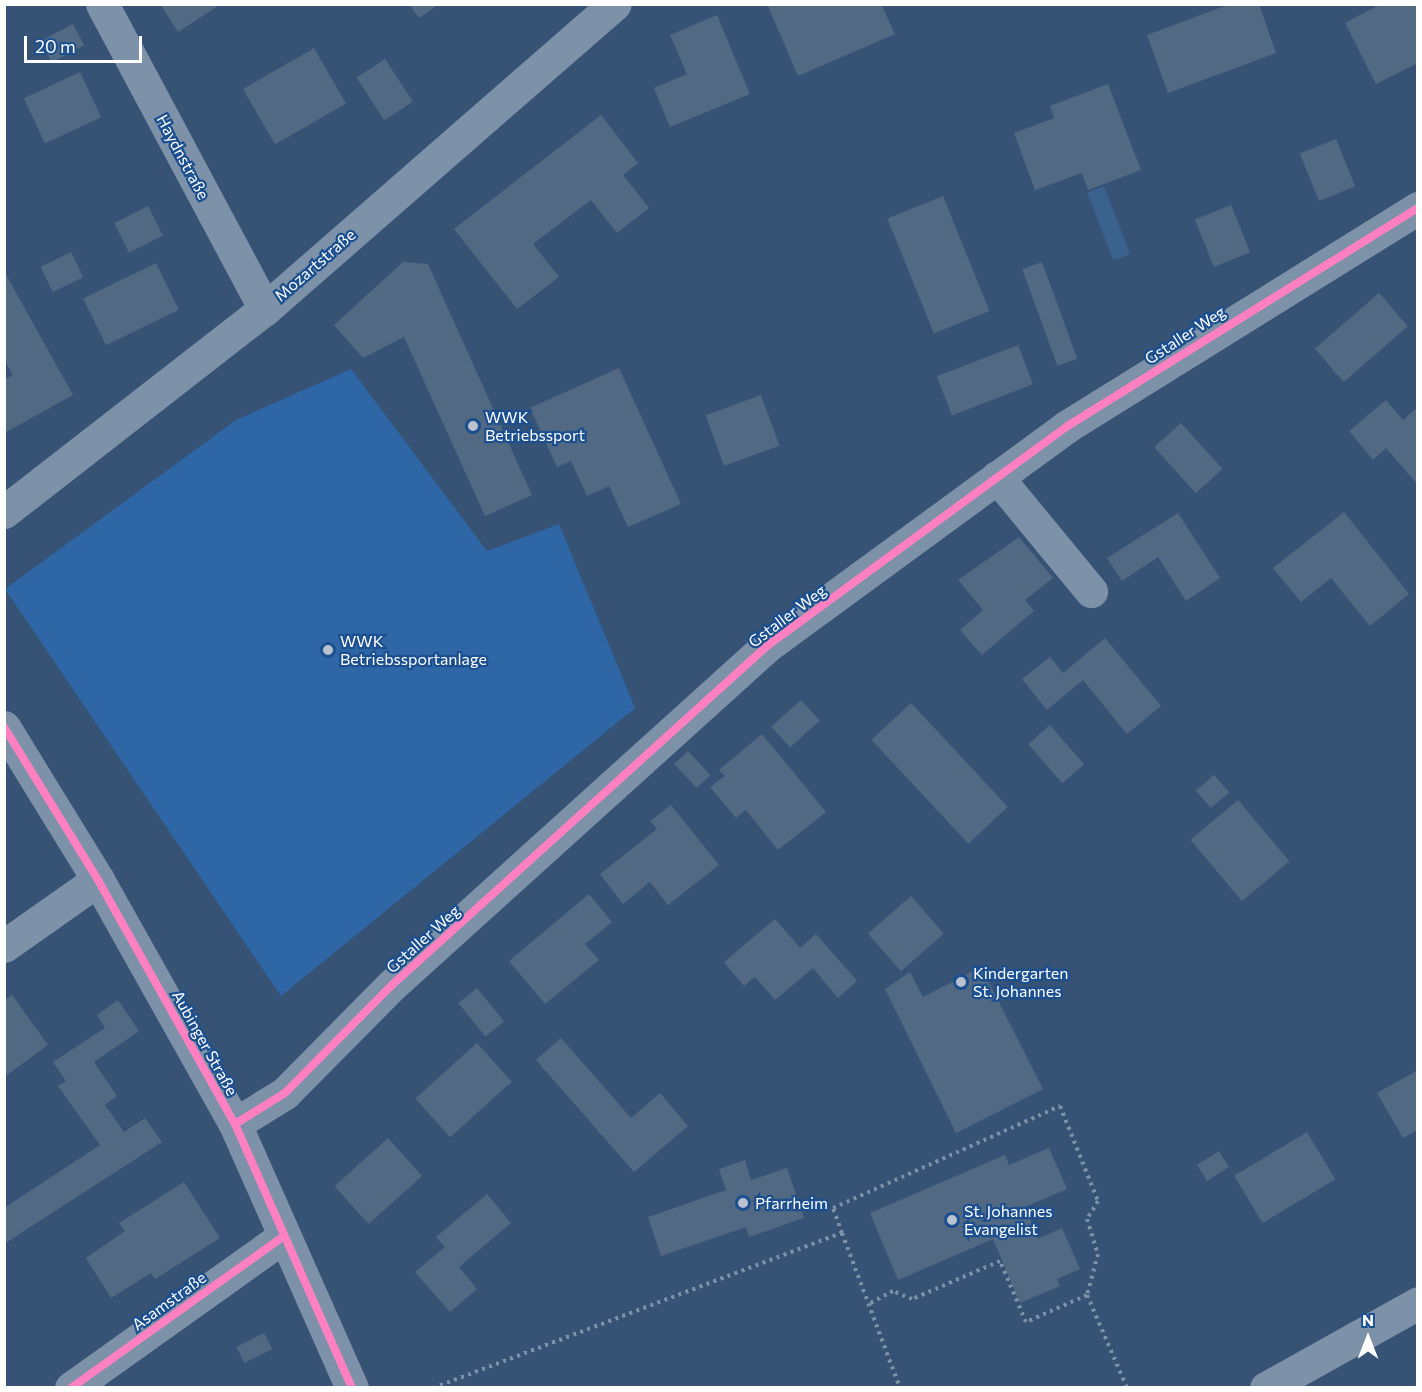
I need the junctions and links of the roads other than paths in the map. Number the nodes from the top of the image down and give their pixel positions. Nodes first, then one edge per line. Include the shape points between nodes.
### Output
1 (102, 4) edge
2 (615, 4) edge
3 (1418, 208) edge
4 (265, 309) junction
5 (997, 477) junction
6 (4, 512) edge
7 (1091, 591) dead end
8 (4, 727) edge
9 (98, 880) junction
10 (4, 946) edge
11 (235, 1125) junction
12 (283, 1237) junction
13 (1418, 1303) edge
14 (71, 1388) edge
15 (352, 1388) edge
16 (1266, 1388) edge

1 - 4 street, Haydnstraße
2 - 4 street, Mozartstraße
3 - 5 street, Gstaller Weg via 1147,375
4 - 6 street, Mozartstraße
5 - 7 street
5 - 11 street, Gstaller Weg via 767,646 392,985 285,1094
8 - 9 street, Aubinger Straße
9 - 10 street
9 - 11 street, Aubinger Straße
11 - 12 street, Aubinger Straße
12 - 14 street, Asamstraße
12 - 15 street, Aubinger Straße
13 - 16 street

